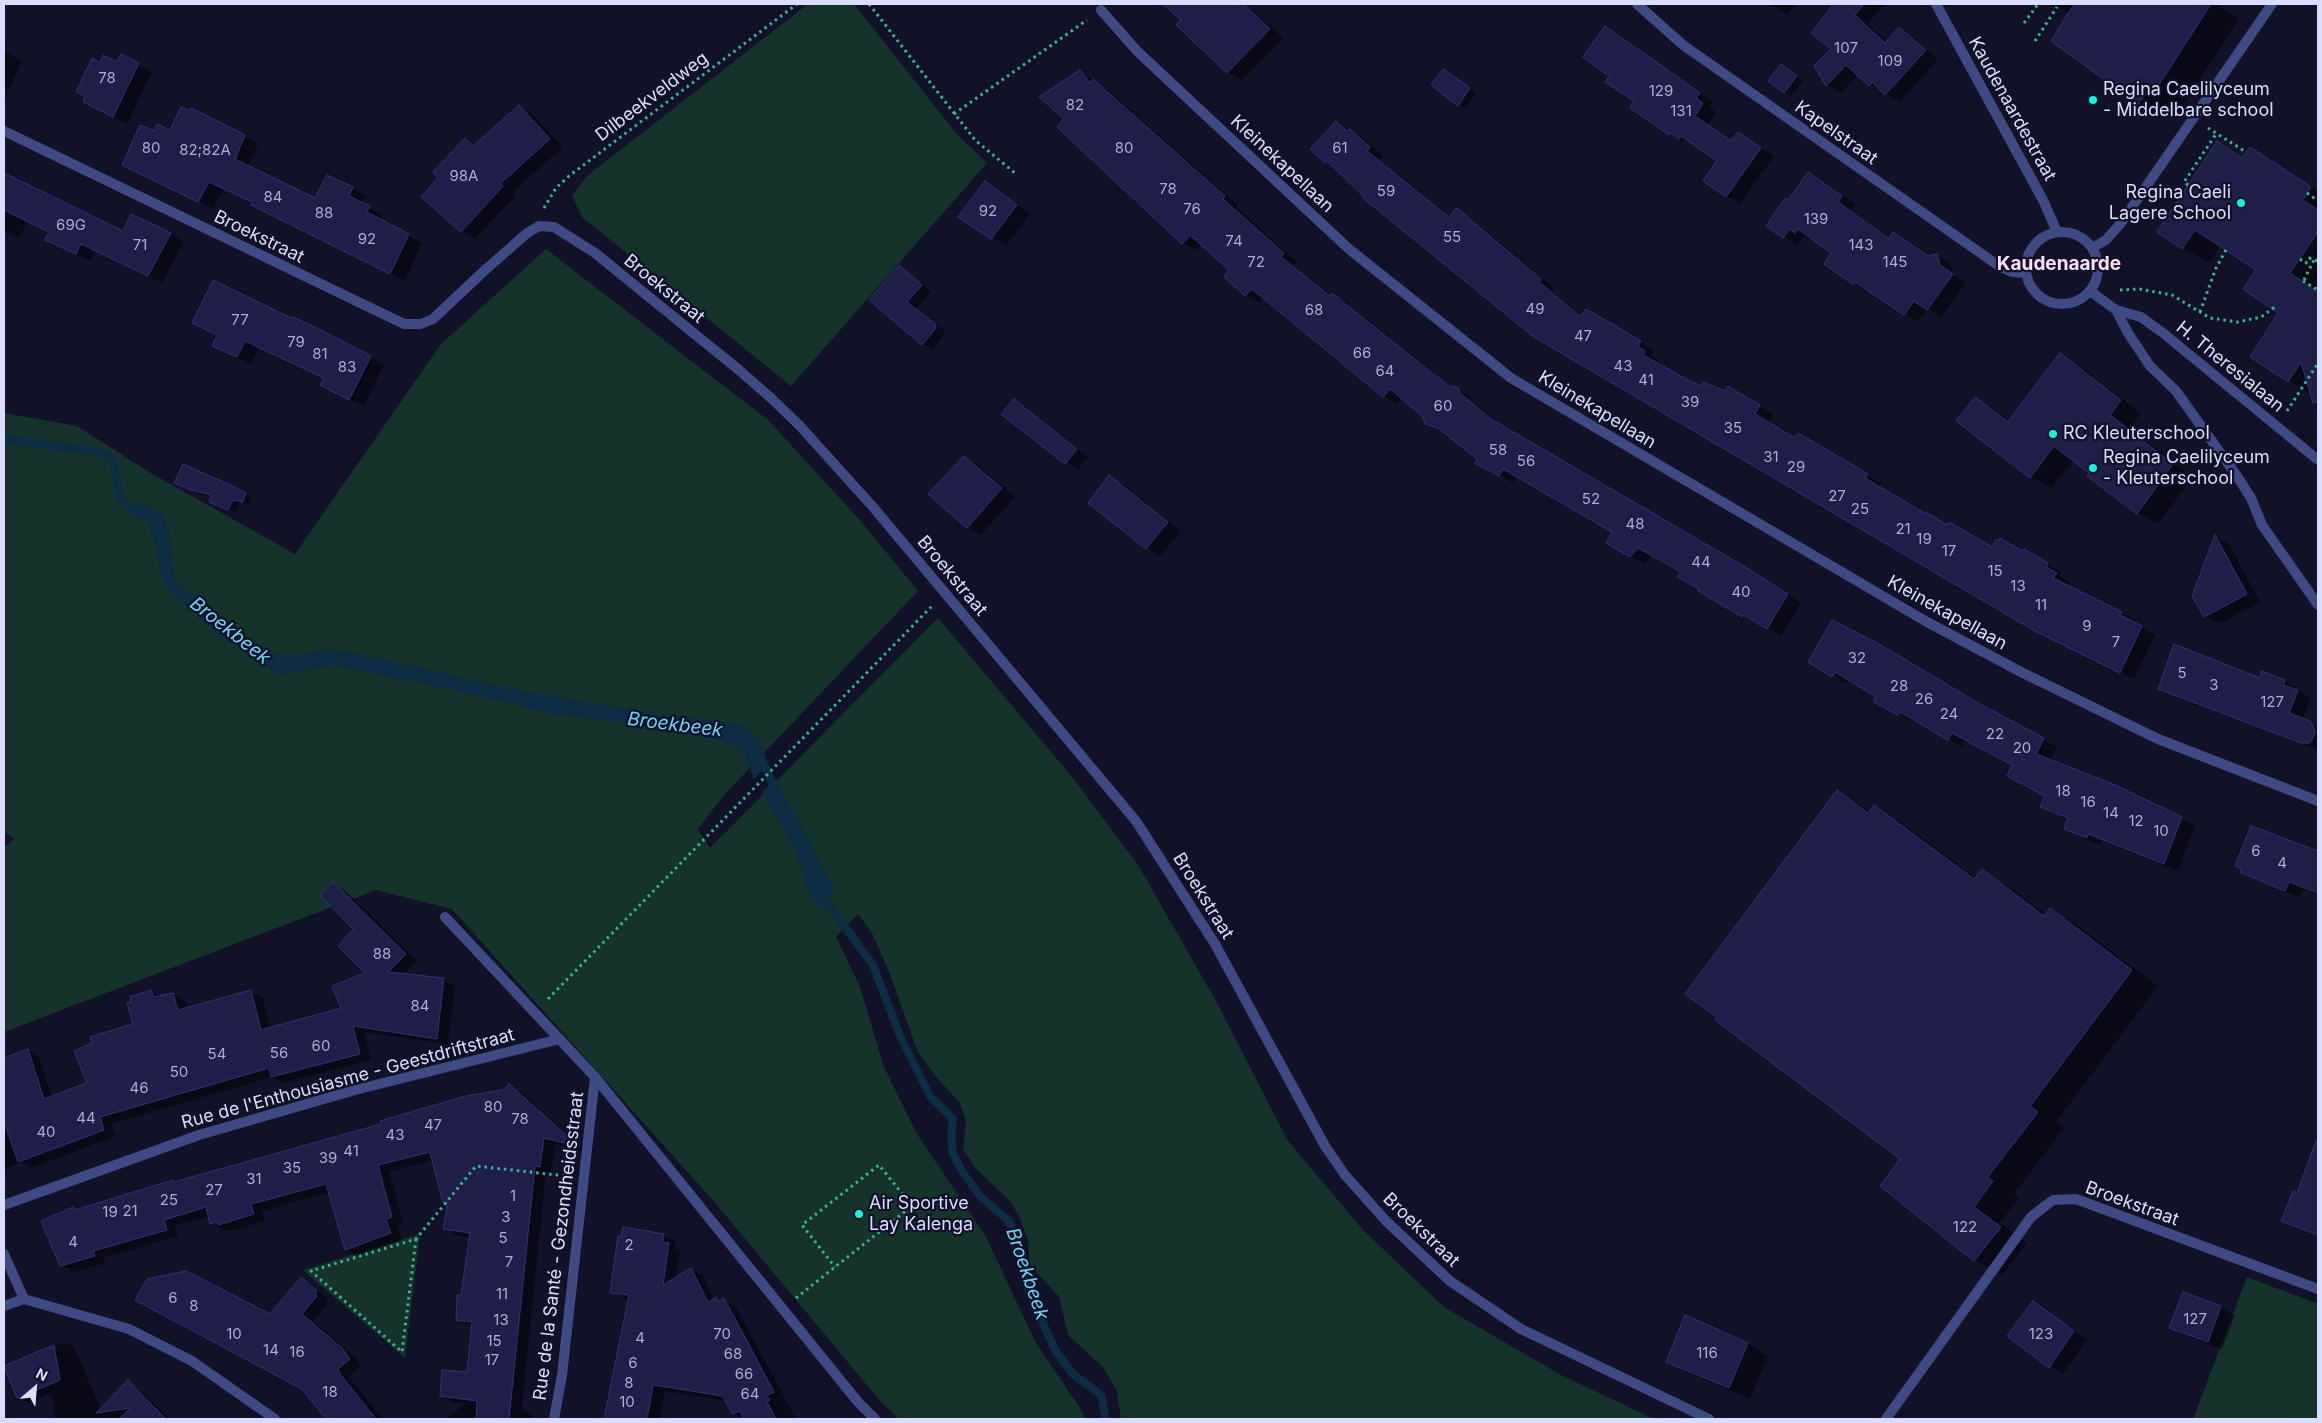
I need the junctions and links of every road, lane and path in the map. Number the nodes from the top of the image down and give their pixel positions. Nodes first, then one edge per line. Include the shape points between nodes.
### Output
1 (797, 4) edge
2 (869, 4) edge
3 (1637, 4) edge
4 (1936, 4) edge
5 (2038, 4) edge
6 (2272, 4) edge
7 (2057, 7) dead end
8 (1101, 10) joint
9 (2024, 22) dead end
10 (2035, 41) dead end
11 (954, 114) junction
12 (4, 131) edge
13 (2216, 134) dead end
14 (2221, 136) dead end
15 (2246, 152) dead end
16 (1016, 174) dead end
17 (2188, 185) dead end
18 (2307, 193) dead end
19 (2318, 201) edge
20 (540, 226) junction
21 (2057, 232) junction
22 (2092, 248) junction
23 (2226, 250) dead end
24 (2300, 259) dead end
25 (2316, 260) edge
26 (2026, 273) junction
27 (2090, 290) junction
28 (2117, 290) dead end
29 (2318, 290) edge
30 (2275, 307) dead end
31 (2116, 310) junction
32 (2200, 312) junction
33 (2318, 363) edge
34 (2277, 426) junction
35 (2318, 460) edge
36 (945, 593) junction
37 (2318, 605) edge
38 (2318, 801) edge
39 (445, 918) dead end
40 (535, 1012) junction
41 (560, 1039) junction
42 (595, 1077) junction
43 (584, 1178) junction
44 (4, 1205) edge
45 (416, 1239) junction
46 (4, 1254) edge
47 (835, 1267) junction
48 (2318, 1289) edge
49 (24, 1299) junction
50 (791, 1302) dead end
51 (4, 1306) edge
52 (276, 1419) edge
53 (554, 1419) edge
54 (875, 1419) edge
55 (1709, 1419) edge
56 (1886, 1419) edge

1 - 20 path, Dilbeekveldweg via 569,176 552,194 544,208
2 - 11 path
3 - 26 street, Kapelstraat via 1683,45 1998,266
4 - 21 street, Kaudenaardestraat via 2043,200
5 - 9 path
6 - 22 street via 2121,223 2106,240
7 - 10 path
8 - 11 path
8 - 38 street, Kleinekapellaan via 1137,51 1349,249 1511,378 1918,617 2014,669 2158,739
11 - 16 path via 975,140
12 - 20 street, Broekstraat via 404,324 421,324 433,319 526,234
13 - 17 path via 2184,182
14 - 15 path
18 - 19 path
20 - 36 street, Broekstraat via 554,227 595,253 771,398 848,478
21 - 22 street via 2076,235
21 - 26 street via 2036,242 2026,261
22 - 27 street via 2098,273
23 - 32 path
24 - 25 path via 2306,263 2309,258
25 - 29 path via 2304,281
26 - 27 street via 2037,294 2059,304 2072,303
27 - 31 street
28 - 32 path via 2172,295
30 - 32 path via 2261,317 2238,322 2210,318
31 - 34 street, H. Theresialaan via 2140,317 2163,333
31 - 37 street via 2150,366 2176,391 2239,479 2262,525
33 - 34 path
34 - 35 street, H. Theresialaan
36 - 40 path
36 - 55 street, Broekstraat via 1136,821 1215,944 1311,1124 1362,1196 1450,1280 1521,1329
39 - 40 street
40 - 41 street
41 - 42 street
41 - 44 street, Rue de l'Enthousiasme - Geestdriftstraat via 355,1090 208,1132
42 - 43 street, Rue de la Santé - Gezondheidsstraat
42 - 54 street
43 - 45 path via 476,1166
43 - 53 street, Rue de la Santé - Gezondheidsstraat via 562,1375
45 - 45 path via 310,1271 402,1352 415,1248
46 - 49 street
47 - 47 path via 802,1225 879,1165 912,1206
47 - 50 path
48 - 56 street, Broekstraat via 2076,1199 2053,1200 2031,1216
49 - 51 street
49 - 52 street via 129,1329 192,1361

